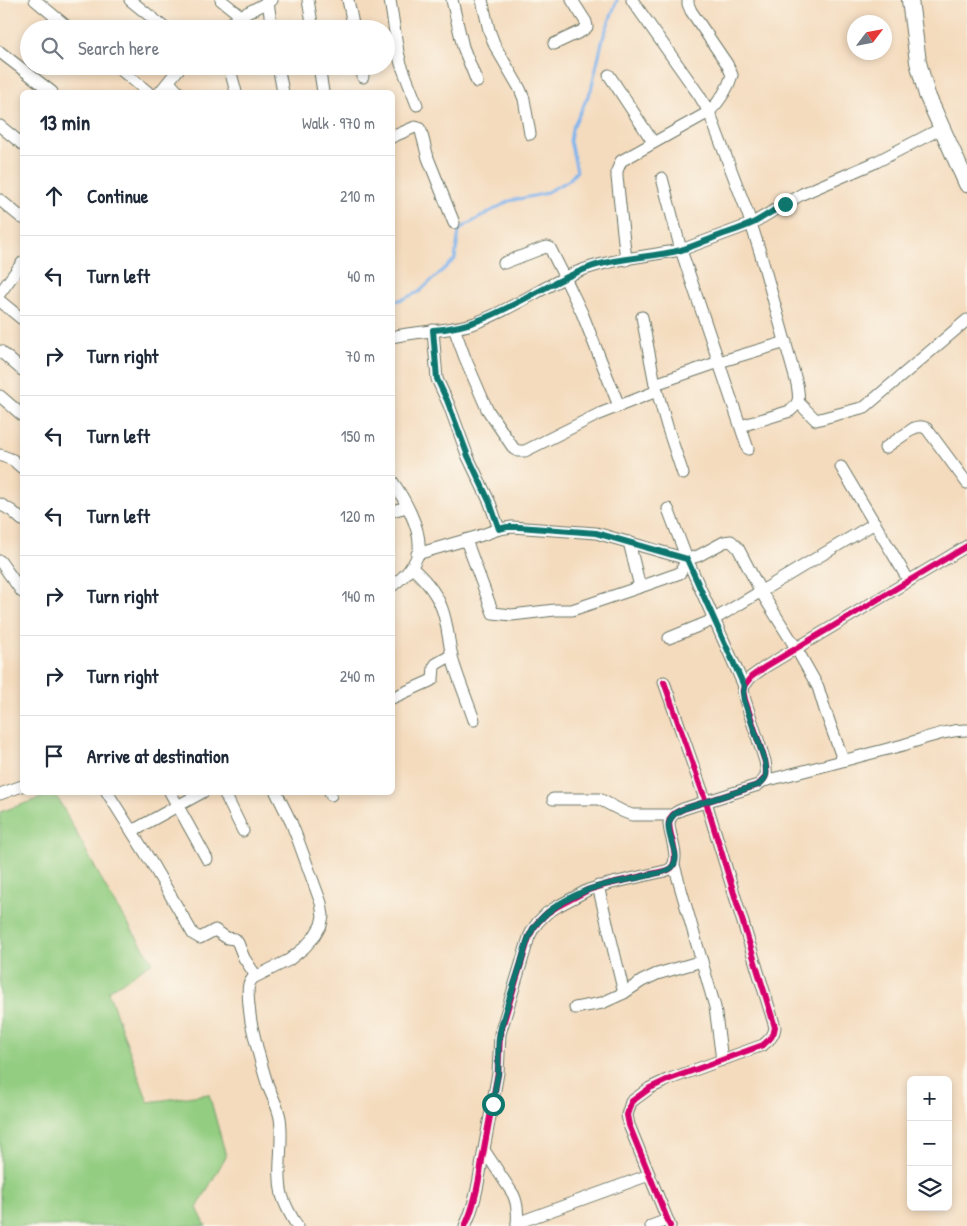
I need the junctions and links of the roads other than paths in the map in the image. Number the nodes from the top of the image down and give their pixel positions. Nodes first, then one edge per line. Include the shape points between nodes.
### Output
1 (35, 0) edge
2 (130, 0) edge
3 (221, 0) edge
4 (308, 0) edge
5 (348, 0) edge
6 (390, 0) edge
7 (452, 0) edge
8 (482, 0) edge
9 (572, 0) edge
10 (632, 0) edge
11 (688, 0) edge
12 (910, 0) edge
13 (270, 1) edge
14 (241, 16) junction
15 (59, 20) edge
16 (155, 20) edge
17 (235, 20) edge
18 (271, 20) edge
19 (311, 20) edge
20 (352, 20) edge
21 (393, 20) edge
22 (395, 32) edge
23 (554, 44) dead end
24 (0, 52) edge
25 (20, 67) edge
26 (30, 75) edge
27 (127, 75) edge
28 (174, 75) edge
29 (231, 75) edge
30 (280, 75) edge
31 (320, 75) edge
32 (609, 75) dead end
33 (169, 82) junction
34 (477, 82) dead end
35 (49, 90) edge
36 (146, 90) edge
37 (162, 90) edge
38 (176, 90) edge
39 (235, 90) edge
40 (284, 90) edge
41 (323, 90) edge
42 (417, 105) dead end
43 (709, 112) junction
44 (0, 126) edge
45 (942, 128) junction
46 (530, 134) dead end
47 (395, 135) edge
48 (20, 142) edge
49 (653, 142) junction
50 (662, 178) dead end
51 (967, 184) edge
52 (0, 200) edge
53 (20, 216) edge
54 (454, 222) dead end
55 (751, 224) junction
56 (681, 250) junction
57 (626, 260) junction
58 (504, 263) dead end
59 (20, 268) edge
60 (565, 278) junction
61 (2, 285) edge
62 (0, 301) edge
63 (20, 317) edge
64 (642, 317) dead end
65 (967, 320) edge
66 (454, 328) junction
67 (433, 330) junction
68 (395, 336) edge
69 (786, 342) junction
70 (0, 351) edge
71 (719, 362) junction
72 (20, 368) edge
73 (656, 388) junction
74 (0, 396) edge
75 (798, 402) junction
76 (619, 406) junction
77 (20, 412) edge
78 (741, 426) junction
79 (885, 448) dead end
80 (748, 449) dead end
81 (0, 455) edge
82 (20, 466) edge
83 (841, 466) dead end
84 (963, 469) edge
85 (684, 474) dead end
86 (967, 483) edge
87 (395, 486) edge
88 (0, 504) edge
89 (407, 507) junction
90 (668, 509) dead end
91 (395, 510) edge
92 (20, 518) edge
93 (875, 523) junction
94 (499, 529) junction
95 (466, 540) junction
96 (628, 542) junction
97 (967, 546) edge
98 (417, 554) junction
99 (687, 559) junction
100 (0, 561) edge
101 (411, 567) junction
102 (910, 581) junction
103 (395, 583) edge
104 (640, 587) junction
105 (20, 589) edge
106 (761, 592) junction
107 (714, 620) junction
108 (669, 638) dead end
109 (796, 648) junction
110 (452, 655) junction
111 (664, 682) dead end
112 (744, 686) junction
113 (395, 697) edge
114 (474, 720) dead end
115 (967, 730) edge
116 (843, 760) junction
117 (764, 781) junction
118 (20, 787) edge
119 (0, 794) edge
120 (109, 795) edge
121 (172, 795) edge
122 (198, 795) edge
123 (226, 795) edge
124 (278, 795) edge
125 (553, 799) dead end
126 (706, 802) junction
127 (178, 806) junction
128 (672, 815) junction
129 (244, 830) dead end
130 (132, 831) junction
131 (207, 859) dead end
132 (674, 865) junction
133 (598, 886) junction
134 (702, 960) junction
135 (256, 976) junction
136 (624, 993) junction
137 (575, 1008) dead end
138 (722, 1060) junction
139 (484, 1150) junction
140 (649, 1175) junction
141 (669, 1223) edge
142 (517, 1225) edge
143 (297, 1226) edge
144 (465, 1226) edge
145 (651, 1226) edge

1 - 15 street
2 - 16 street
3 - 14 street
4 - 19 street
5 - 20 street
6 - 21 street
7 - 34 street via 463,47
8 - 46 street via 495,46 524,99
9 - 23 street via 587,27
10 - 43 street
11 - 43 street via 691,11 732,75 727,88
12 - 45 street via 918,62
13 - 14 street
13 - 18 street
14 - 17 street
22 - 42 street via 401,64
24 - 25 street
26 - 35 street
27 - 36 street
28 - 33 street
29 - 39 street
30 - 40 street
31 - 41 street
32 - 49 street
33 - 37 street
33 - 38 street
43 - 49 street
43 - 55 street
44 - 48 street
45 - 51 street
45 - 55 street via 874,163 802,194
47 - 54 street via 415,126 421,131 428,158
49 - 57 street via 621,161 617,171
50 - 56 street
52 - 53 street
55 - 56 street
55 - 69 street
56 - 57 street
56 - 71 street
57 - 60 street via 590,267
58 - 60 street via 547,247
59 - 61 street
60 - 66 street via 491,316
60 - 76 street
62 - 63 street
64 - 73 street
65 - 75 street via 866,407 816,420
66 - 67 street
66 - 76 street via 487,409 518,451 525,451
67 - 68 street
67 - 94 street via 437,379
69 - 71 street
69 - 75 street via 797,384
70 - 72 street
71 - 73 street
71 - 78 street
73 - 76 street
73 - 85 street
74 - 77 street
75 - 78 street via 790,411
78 - 80 street
79 - 84 street via 914,428 924,427
81 - 82 street
83 - 93 street
84 - 86 street
87 - 89 street
88 - 92 street
89 - 91 street
89 - 98 street via 418,535
90 - 99 street
93 - 102 street
93 - 106 street
94 - 95 street
94 - 96 street via 519,527 596,533
95 - 98 street
95 - 104 street via 494,613 512,615 572,610
96 - 99 street
96 - 104 street
97 - 102 street
98 - 101 street
99 - 104 street via 680,573
99 - 106 street via 731,541
99 - 107 street
100 - 105 street
101 - 103 street
101 - 110 street via 426,582 442,608
102 - 109 street
106 - 107 street
106 - 109 street
107 - 108 street
107 - 112 street
109 - 112 street via 751,677
109 - 116 street via 818,687
110 - 113 street via 436,664 430,681
110 - 114 street
111 - 126 street
112 - 117 street via 744,700 765,761
115 - 116 street via 936,734
116 - 117 street
117 - 126 street
118 - 119 street
120 - 130 street
121 - 127 street
122 - 127 street
123 - 129 street
124 - 135 street via 298,840 323,916 314,937 304,948 289,960
125 - 128 street via 599,799 632,815
126 - 128 street
126 - 138 street via 775,1027 771,1039 763,1045
127 - 130 street
127 - 131 street
128 - 132 street via 669,823
130 - 135 street via 193,934 200,938 215,930 235,939
132 - 133 street via 669,870
132 - 134 street
133 - 136 street
133 - 139 street via 547,913 529,937 500,1034 498,1073
134 - 136 street via 657,974
134 - 138 street via 715,1007
135 - 143 street via 248,989 251,1019 266,1080 280,1117 282,1196
136 - 137 street via 602,1003
138 - 140 street via 667,1080 631,1102 627,1115 629,1125
139 - 142 street via 513,1194
139 - 144 street via 474,1201
140 - 141 street
140 - 142 street
141 - 145 street

